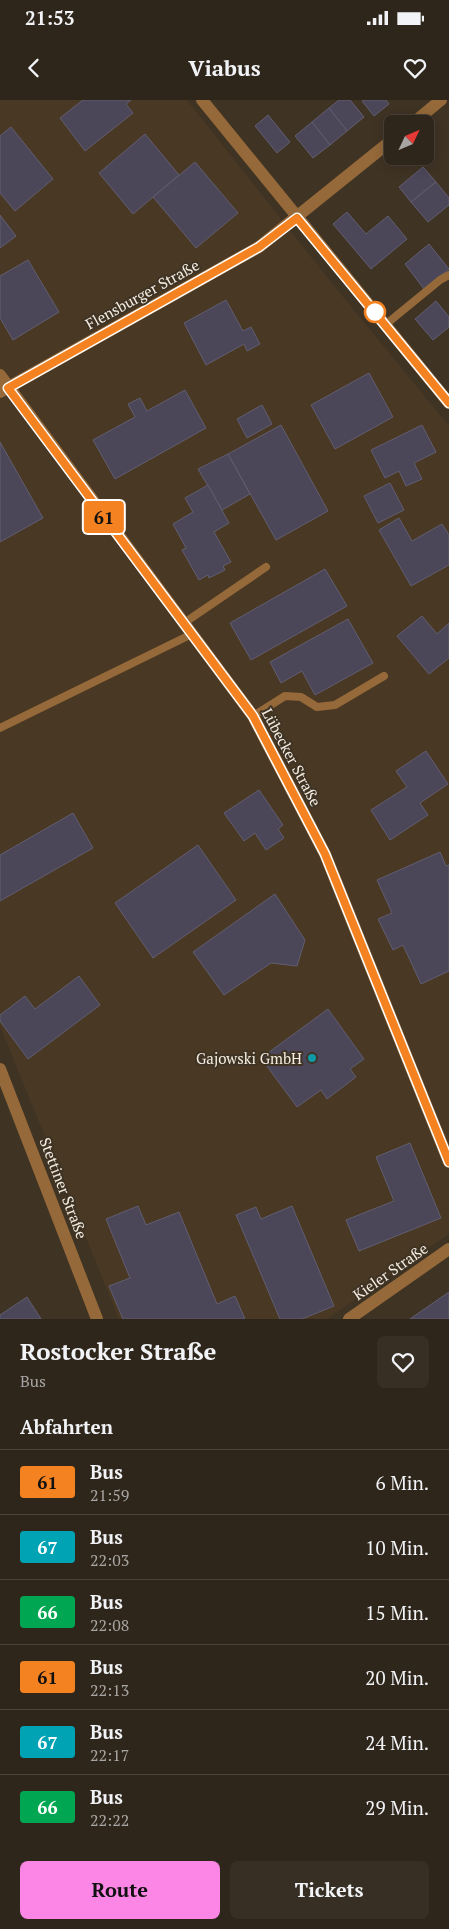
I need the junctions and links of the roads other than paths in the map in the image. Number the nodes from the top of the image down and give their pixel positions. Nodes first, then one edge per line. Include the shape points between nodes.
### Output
1 (202, 100) edge
2 (441, 100) edge
3 (423, 115) edge
4 (384, 147) edge
5 (297, 218) junction
6 (449, 275) edge
7 (386, 325) junction
8 (0, 375) edge
9 (4, 390) edge
10 (449, 403) edge
11 (266, 567) dead end
12 (184, 623) junction
13 (192, 634) junction
14 (384, 676) dead end
15 (253, 716) junction
16 (0, 728) edge
17 (0, 1069) edge
18 (449, 1162) edge
19 (449, 1249) edge
20 (97, 1319) edge
21 (349, 1319) edge

1 - 5 street
2 - 3 street
4 - 5 street, Flensburger Straße
5 - 7 street
5 - 9 street, Flensburger Straße via 259,247
6 - 7 lane
7 - 10 street
8 - 9 street, Lübecker Straße
9 - 12 street, Lübecker Straße
11 - 12 lane
12 - 13 street, Lübecker Straße
13 - 15 street, Lübecker Straße
13 - 16 lane
14 - 15 lane via 335,705 317,707 301,697 285,696
15 - 18 street, Lübecker Straße via 325,854
17 - 20 street, Stettiner Straße
19 - 21 street, Kieler Straße

